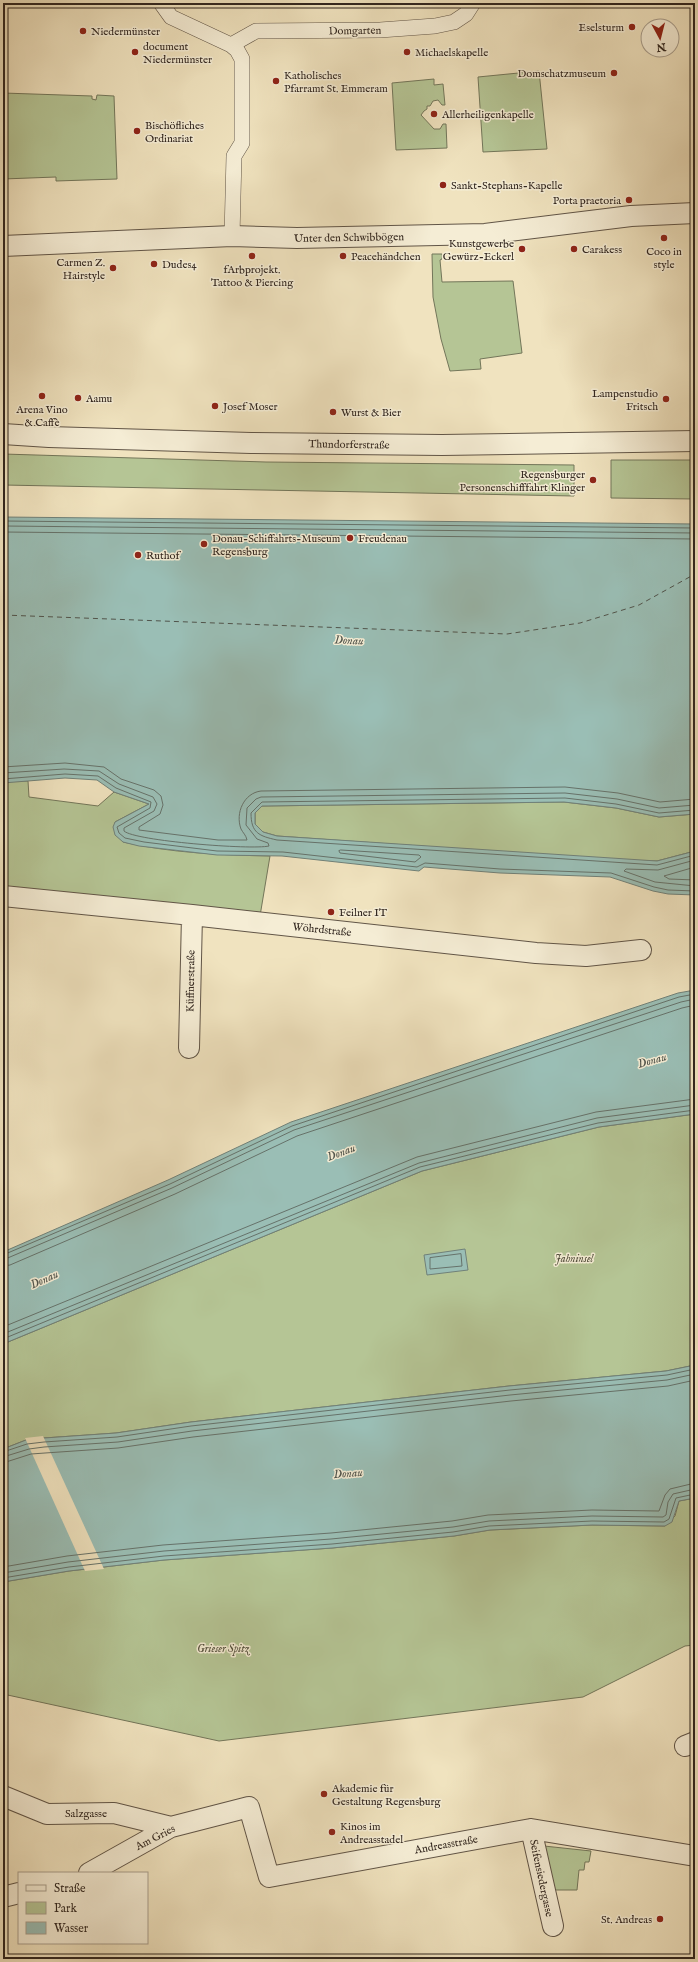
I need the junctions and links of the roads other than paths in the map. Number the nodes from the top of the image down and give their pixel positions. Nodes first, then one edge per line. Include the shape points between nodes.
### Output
1 (161, 3) edge
2 (473, 3) edge
3 (231, 44) junction
4 (695, 213) edge
5 (232, 236) junction
6 (3, 246) edge
7 (3, 434) edge
8 (695, 441) edge
9 (3, 896) edge
10 (192, 915) junction
11 (641, 950) dead end
12 (189, 1048) dead end
13 (3, 1796) edge
14 (249, 1807) joint
15 (171, 1827) junction
16 (531, 1830) junction
17 (695, 1856) edge
18 (91, 1872) edge
19 (18, 1893) edge
20 (3, 1897) edge
21 (553, 1926) dead end

1 - 3 street via 171,17
2 - 3 street, Domgarten via 466,14 454,22 434,26 380,30 256,32
3 - 5 street via 242,59 242,143 234,156
4 - 5 street, Unter den Schwibbögen via 631,216 485,234 297,238
5 - 6 street, Unter den Schwibbögen
7 - 8 street, Thundorferstraße via 228,442 442,445
9 - 10 street, Wöhrdstraße
10 - 11 street, Wöhrdstraße via 536,953 586,956
10 - 12 street, Küffnerstraße
13 - 15 street, Salzgasse via 48,1814 114,1813
14 - 15 street, Am Gries
14 - 16 street, Andreasstraße via 269,1876
15 - 18 street, Am Gries
16 - 17 street, Andreasstraße
16 - 21 street, Seifensiedergasse
19 - 20 street

